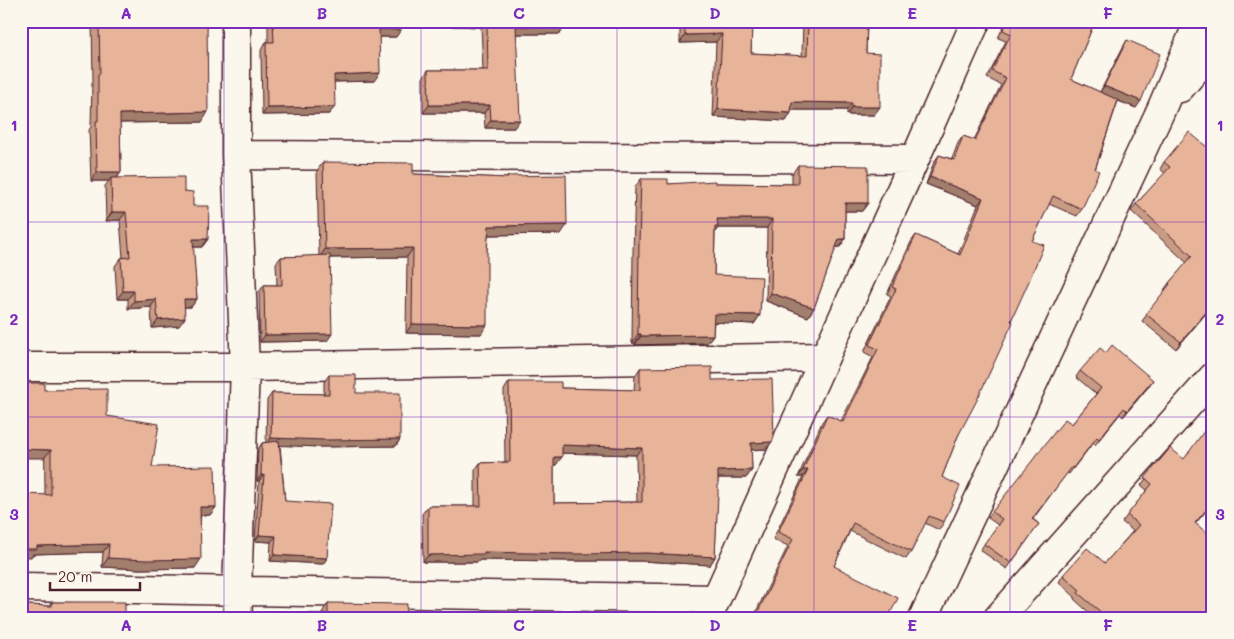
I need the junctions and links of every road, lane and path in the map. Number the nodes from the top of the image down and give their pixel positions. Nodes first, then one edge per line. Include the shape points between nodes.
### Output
1 (236, 21) edge
2 (976, 21) edge
3 (1200, 21) edge
4 (1213, 49) edge
5 (1160, 112) junction
6 (236, 155) junction
7 (915, 159) junction
8 (825, 357) junction
9 (21, 367) edge
10 (245, 367) junction
11 (1213, 377) edge
12 (21, 587) edge
13 (237, 605) edge
14 (712, 608) edge
15 (923, 618) edge
16 (998, 618) edge

1 - 6 street
2 - 7 street
3 - 5 street
4 - 5 street
5 - 15 street
6 - 7 street
6 - 10 street
7 - 8 street
8 - 10 street
8 - 14 street
9 - 10 street
10 - 13 street
11 - 16 street
12 - 13 street
13 - 14 street

